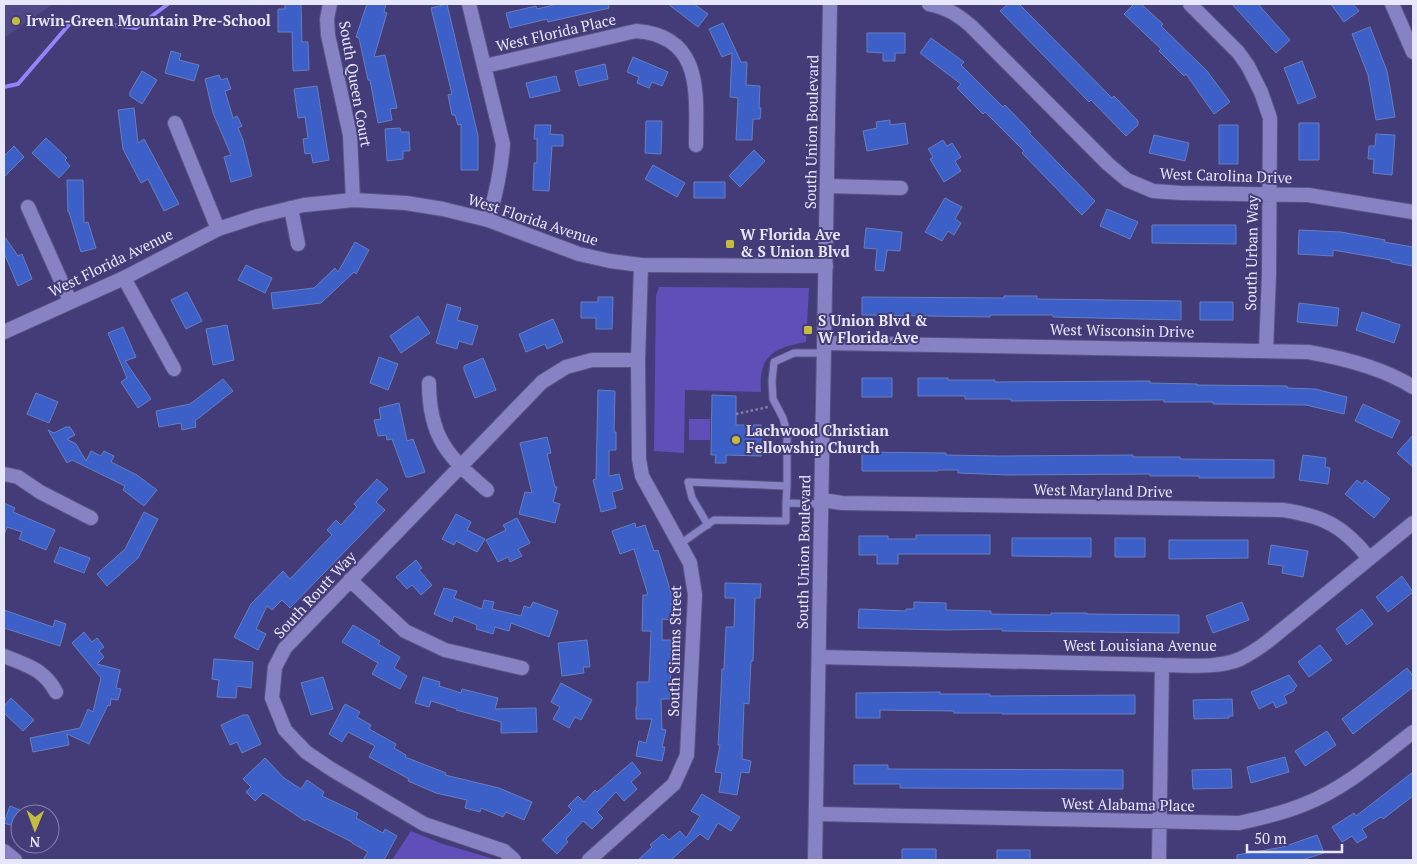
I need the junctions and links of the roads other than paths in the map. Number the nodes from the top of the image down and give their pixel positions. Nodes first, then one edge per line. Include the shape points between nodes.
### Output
1 (330, 4) edge
2 (469, 4) edge
3 (830, 4) edge
4 (929, 4) edge
5 (1190, 4) edge
6 (1392, 4) edge
7 (1413, 52) edge
8 (485, 66) junction
9 (175, 123) dead end
10 (696, 145) dead end
11 (827, 186) junction
12 (900, 188) dead end
13 (1269, 194) junction
14 (353, 200) junction
15 (28, 207) dead end
16 (291, 208) junction
17 (1413, 212) edge
18 (488, 220) junction
19 (218, 229) junction
20 (298, 244) dead end
21 (641, 265) junction
22 (826, 266) junction
23 (124, 278) junction
24 (70, 301) junction
25 (4, 332) edge
26 (825, 348) junction
27 (1266, 350) junction
28 (638, 360) junction
29 (174, 369) dead end
30 (429, 384) dead end
31 (1413, 387) edge
32 (460, 468) junction
33 (4, 474) edge
34 (787, 486) junction
35 (487, 490) dead end
36 (822, 502) junction
37 (786, 503) junction
38 (91, 518) dead end
39 (1413, 524) edge
40 (708, 525) junction
41 (680, 544) junction
42 (1369, 558) junction
43 (350, 580) junction
44 (4, 656) edge
45 (819, 656) junction
46 (1162, 665) junction
47 (522, 668) dead end
48 (56, 692) dead end
49 (1413, 732) edge
50 (816, 814) junction
51 (1159, 822) junction
52 (4, 851) edge
53 (15, 860) edge
54 (514, 860) edge
55 (589, 860) edge
56 (815, 860) edge
57 (1159, 860) edge

1 - 14 street, South Queen Court via 328,35 350,135
2 - 8 street
3 - 11 street, South Union Boulevard
4 - 13 street, West Carolina Drive via 948,10 971,26 1127,180 1166,192
5 - 13 street, South Urban Way via 1238,52 1261,92 1271,130
6 - 7 street
8 - 10 street, West Florida Place via 636,31 662,36 680,49 692,68 696,92
8 - 18 street via 502,144 498,184
9 - 19 street
11 - 12 street
11 - 22 street, South Union Boulevard
13 - 17 street, West Carolina Drive via 1321,197
13 - 27 street, South Urban Way
14 - 16 street, West Florida Avenue
14 - 18 street, West Florida Avenue via 406,203
15 - 24 street
16 - 19 street, West Florida Avenue
16 - 20 street
18 - 21 street, West Florida Avenue via 578,254
19 - 23 street, West Florida Avenue
21 - 22 street, West Florida Avenue
21 - 28 street, South Simms Street
22 - 26 street, South Union Boulevard
23 - 24 street, West Florida Avenue
23 - 29 street
24 - 25 street, West Florida Avenue
26 - 27 street, West Wisconsin Drive
26 - 34 lane via 794,353 774,362 774,399 788,434
26 - 36 street, South Union Boulevard
27 - 31 street, West Wisconsin Drive via 1326,355 1368,367
28 - 32 street, South Routt Way via 592,360 566,367 542,382
28 - 41 street, South Simms Street via 642,476
30 - 32 street via 433,424 447,452
32 - 35 street
32 - 43 street, South Routt Way
33 - 38 street via 18,477
34 - 37 lane
34 - 40 lane via 688,482 692,498
36 - 37 lane
36 - 42 street, West Maryland Drive via 1284,510 1328,522 1356,542
36 - 45 street, South Union Boulevard
37 - 40 lane via 786,521 714,520
39 - 42 street, West Louisiana Avenue
40 - 41 lane
41 - 55 street, South Simms Street via 690,563 695,595 687,756 674,784
42 - 46 street, West Louisiana Avenue via 1267,642 1241,658 1213,665
43 - 47 street via 405,631 446,650
43 - 54 street, South Routt Way via 285,648 275,667 272,698 285,730 330,770 424,824 504,851
44 - 48 street via 36,669 50,680
45 - 46 street, West Louisiana Avenue
45 - 50 street, South Union Boulevard
46 - 51 street
49 - 51 street, West Alabama Place via 1340,787 1297,808 1239,823
50 - 51 street, West Alabama Place
50 - 56 street, South Union Boulevard
51 - 57 street
52 - 53 street

